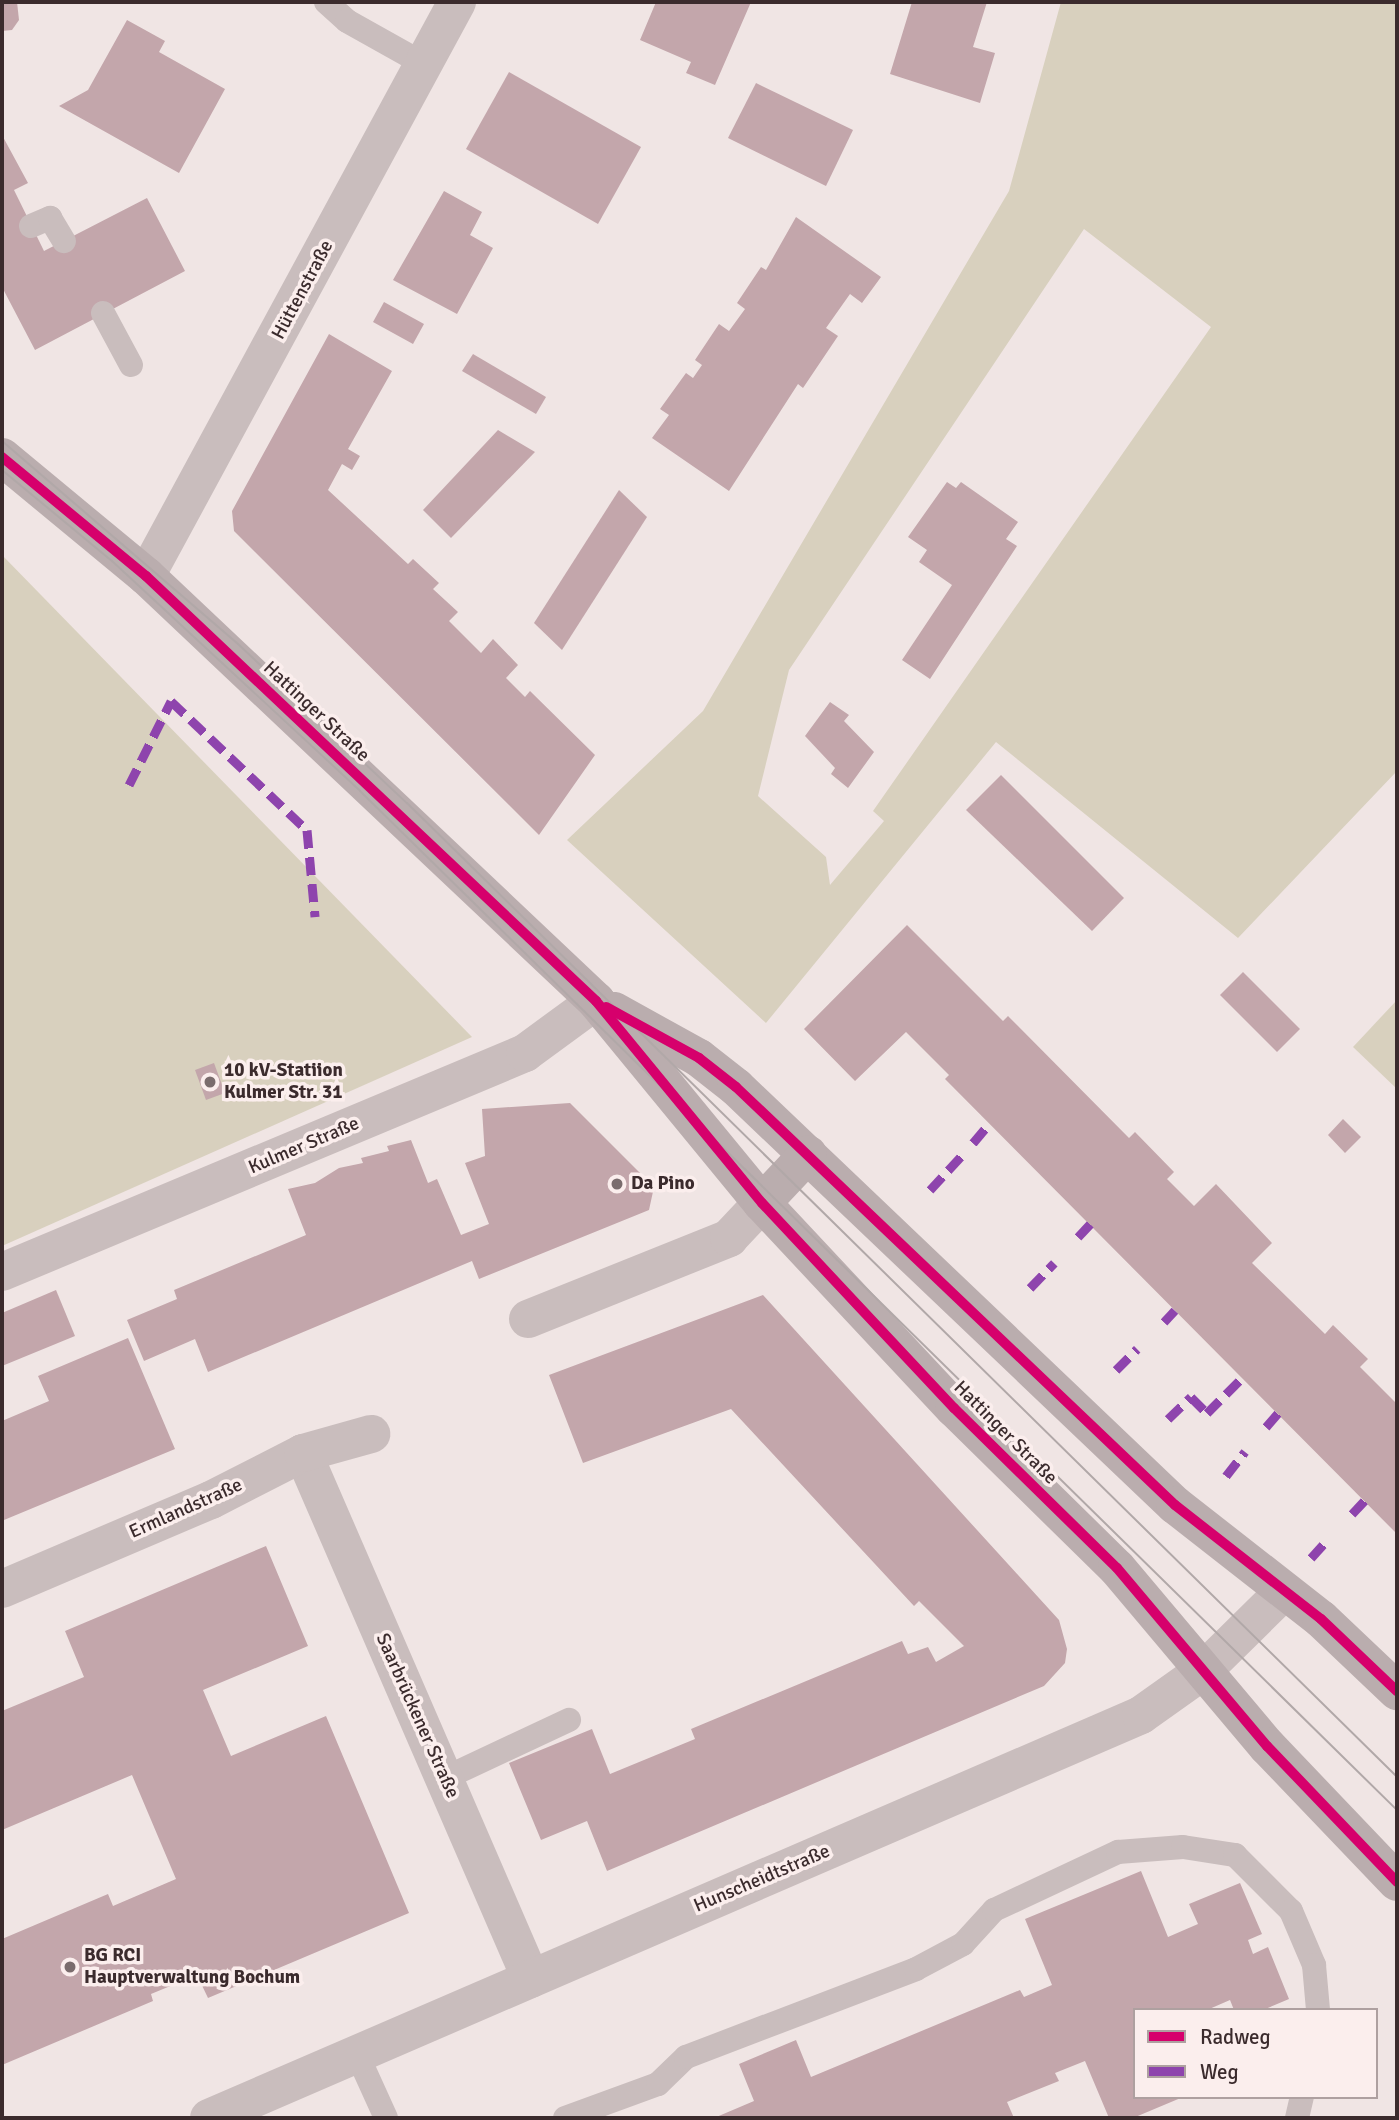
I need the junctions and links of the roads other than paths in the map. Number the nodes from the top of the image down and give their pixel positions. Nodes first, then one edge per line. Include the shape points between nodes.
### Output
1 (326, 2) edge
2 (457, 2) edge
3 (424, 64) junction
4 (31, 226) dead end
5 (64, 241) dead end
6 (103, 313) dead end
7 (131, 365) dead end
8 (2, 457) edge
9 (146, 576) junction
10 (596, 1002) junction
11 (808, 1154) junction
12 (762, 1203) junction
13 (2, 1272) edge
14 (528, 1320) dead end
15 (371, 1434) dead end
16 (303, 1453) junction
17 (2, 1589) edge
18 (1284, 1591) junction
19 (1203, 1671) junction
20 (1397, 1690) edge
21 (569, 1720) dead end
22 (445, 1779) junction
23 (1397, 1882) edge
24 (531, 1979) junction
25 (1318, 2008) edge
26 (357, 2054) junction
27 (1302, 2099) edge
28 (209, 2118) edge
29 (386, 2118) edge
30 (565, 2118) edge
31 (1297, 2118) edge

1 - 3 lane via 347,21
2 - 3 street, Hüttenstraße
3 - 9 street, Hüttenstraße
4 - 5 lane via 50,218
6 - 7 lane
8 - 9 main road, Hattinger Straße
9 - 10 main road, Hattinger Straße
10 - 11 main road, Hattinger Straße via 699,1058
10 - 12 main road, Hattinger Straße
10 - 13 street, Kulmer Straße via 525,1054
11 - 12 main road
11 - 18 main road, Hattinger Straße via 1175,1505
12 - 14 street via 729,1238
12 - 19 main road, Hattinger Straße via 954,1408 1117,1568
15 - 16 street, Ermlandstraße
16 - 17 street, Ermlandstraße via 211,1500
16 - 22 street, Saarbrückener Straße
18 - 19 street, Hunscheidtstraße
18 - 20 main road, Hattinger Straße
19 - 23 main road, Hattinger Straße
19 - 24 street, Hunscheidtstraße via 1140,1715
21 - 22 lane
22 - 24 street, Saarbrückener Straße
24 - 26 street, Hunscheidtstraße
25 - 30 lane via 1314,1965 1291,1911 1235,1856 1183,1847 1118,1852 994,1910 963,1944 916,1969 686,2057 658,2084
26 - 28 street, Hunscheidtstraße
26 - 29 lane
27 - 31 lane

